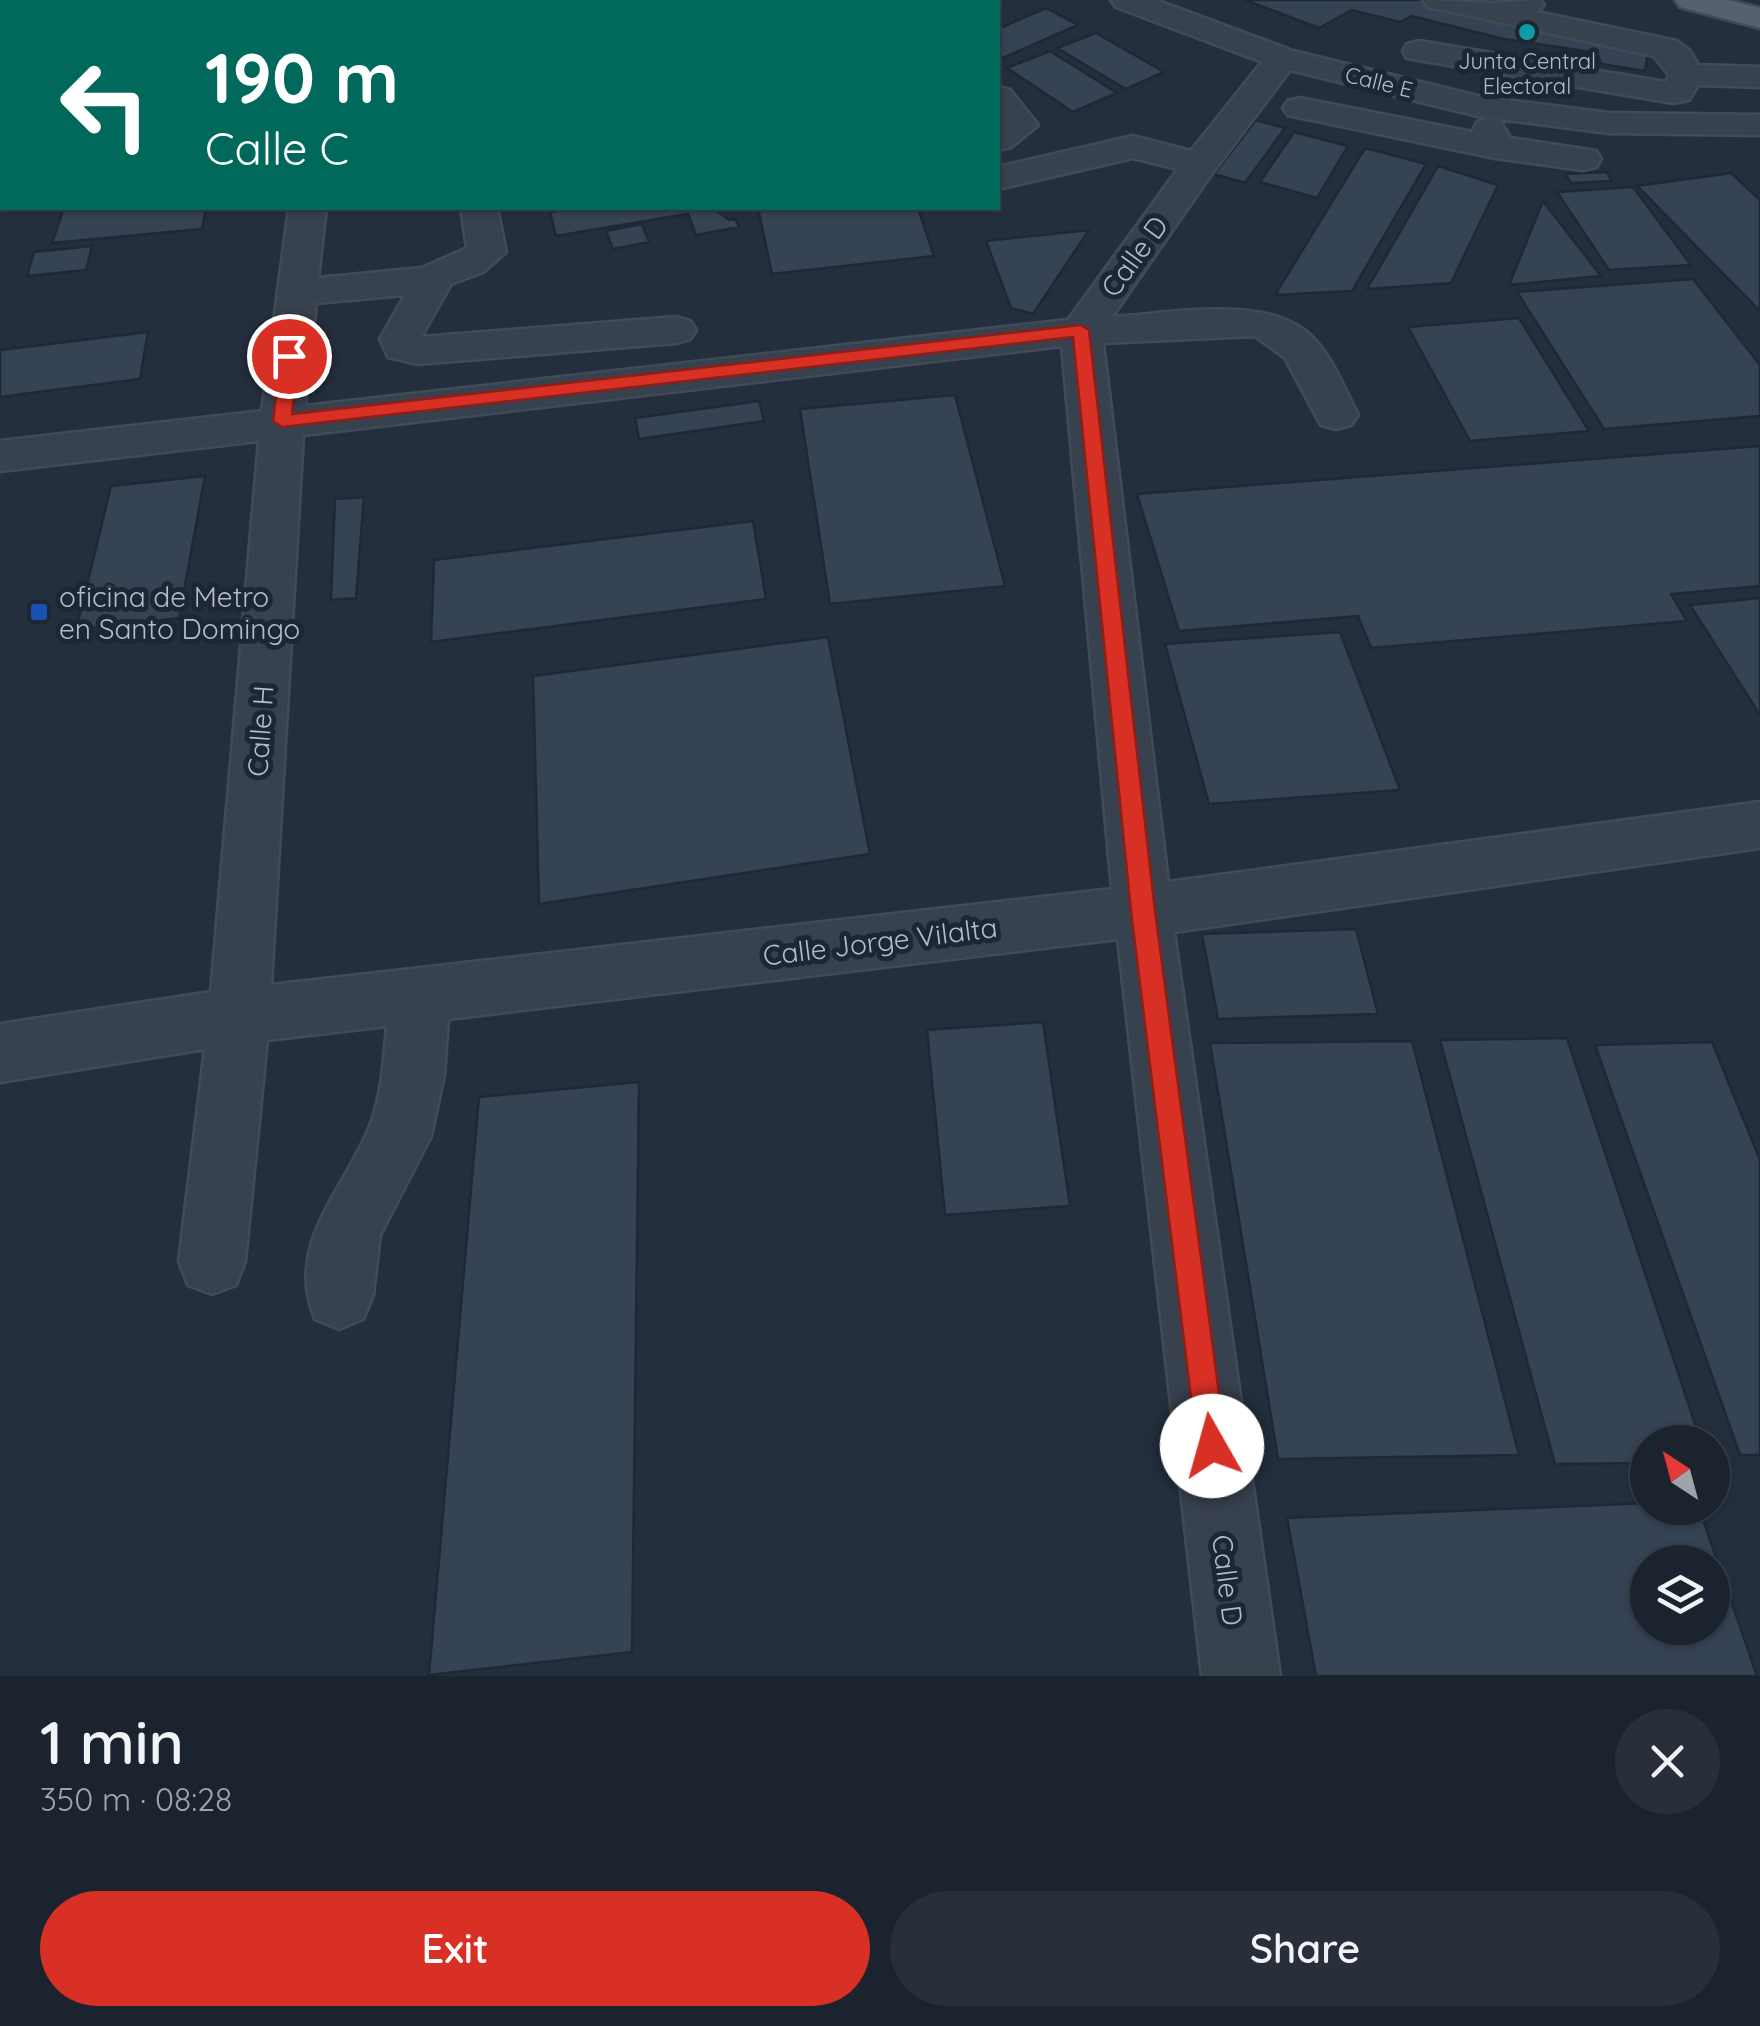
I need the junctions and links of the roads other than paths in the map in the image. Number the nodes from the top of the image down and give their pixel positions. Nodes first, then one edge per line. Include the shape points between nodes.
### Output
1 (1127, 0) edge
2 (1439, 0) edge
3 (1545, 0) edge
4 (1691, 0) edge
5 (1494, 13) junction
6 (1760, 18) edge
7 (1420, 51) dead end
8 (1760, 77) edge
9 (1291, 83) junction
10 (1682, 84) junction
11 (1760, 98) edge
12 (1000, 99) edge
13 (1482, 107) junction
14 (1760, 125) edge
15 (1000, 138) edge
16 (1495, 147) junction
17 (1583, 159) dead end
18 (1200, 164) junction
19 (1000, 178) edge
20 (308, 210) edge
21 (479, 210) edge
22 (435, 276) junction
23 (296, 292) junction
24 (676, 330) dead end
25 (1081, 330) junction
26 (1336, 416) dead end
27 (282, 421) junction
28 (0, 456) edge
29 (1760, 825) edge
30 (1143, 911) junction
31 (420, 994) junction
32 (239, 1016) junction
33 (0, 1053) edge
34 (212, 1262) dead end
35 (339, 1295) dead end
36 (1241, 1676) edge

1 - 9 street, Calle E
2 - 5 street
3 - 5 street
4 - 6 main road
5 - 10 street via 1648,42 1678,58
7 - 10 street
8 - 10 street
9 - 13 street, Calle E
9 - 16 street
9 - 18 street, Calle D
10 - 11 street
12 - 15 street via 1021,125
13 - 14 street, Calle E via 1609,123
13 - 16 street
16 - 17 street
18 - 19 street via 1133,147
18 - 25 street, Calle D
20 - 23 street, Calle H
21 - 22 street via 487,252 470,266
22 - 23 street
22 - 24 street via 400,339 403,348
23 - 27 street, Calle H
25 - 26 street via 1260,323 1284,331 1300,344
25 - 27 street
25 - 30 street, Calle D
27 - 28 street
27 - 32 street, Calle H
29 - 30 street, Calle Jorge Vilalta
30 - 31 street, Calle Jorge Vilalta
30 - 36 street, Calle D
31 - 32 street, Calle Jorge Vilalta
31 - 35 street via 399,1136 348,1228
32 - 33 street, Calle Jorge Vilalta
32 - 34 street, Calle H

